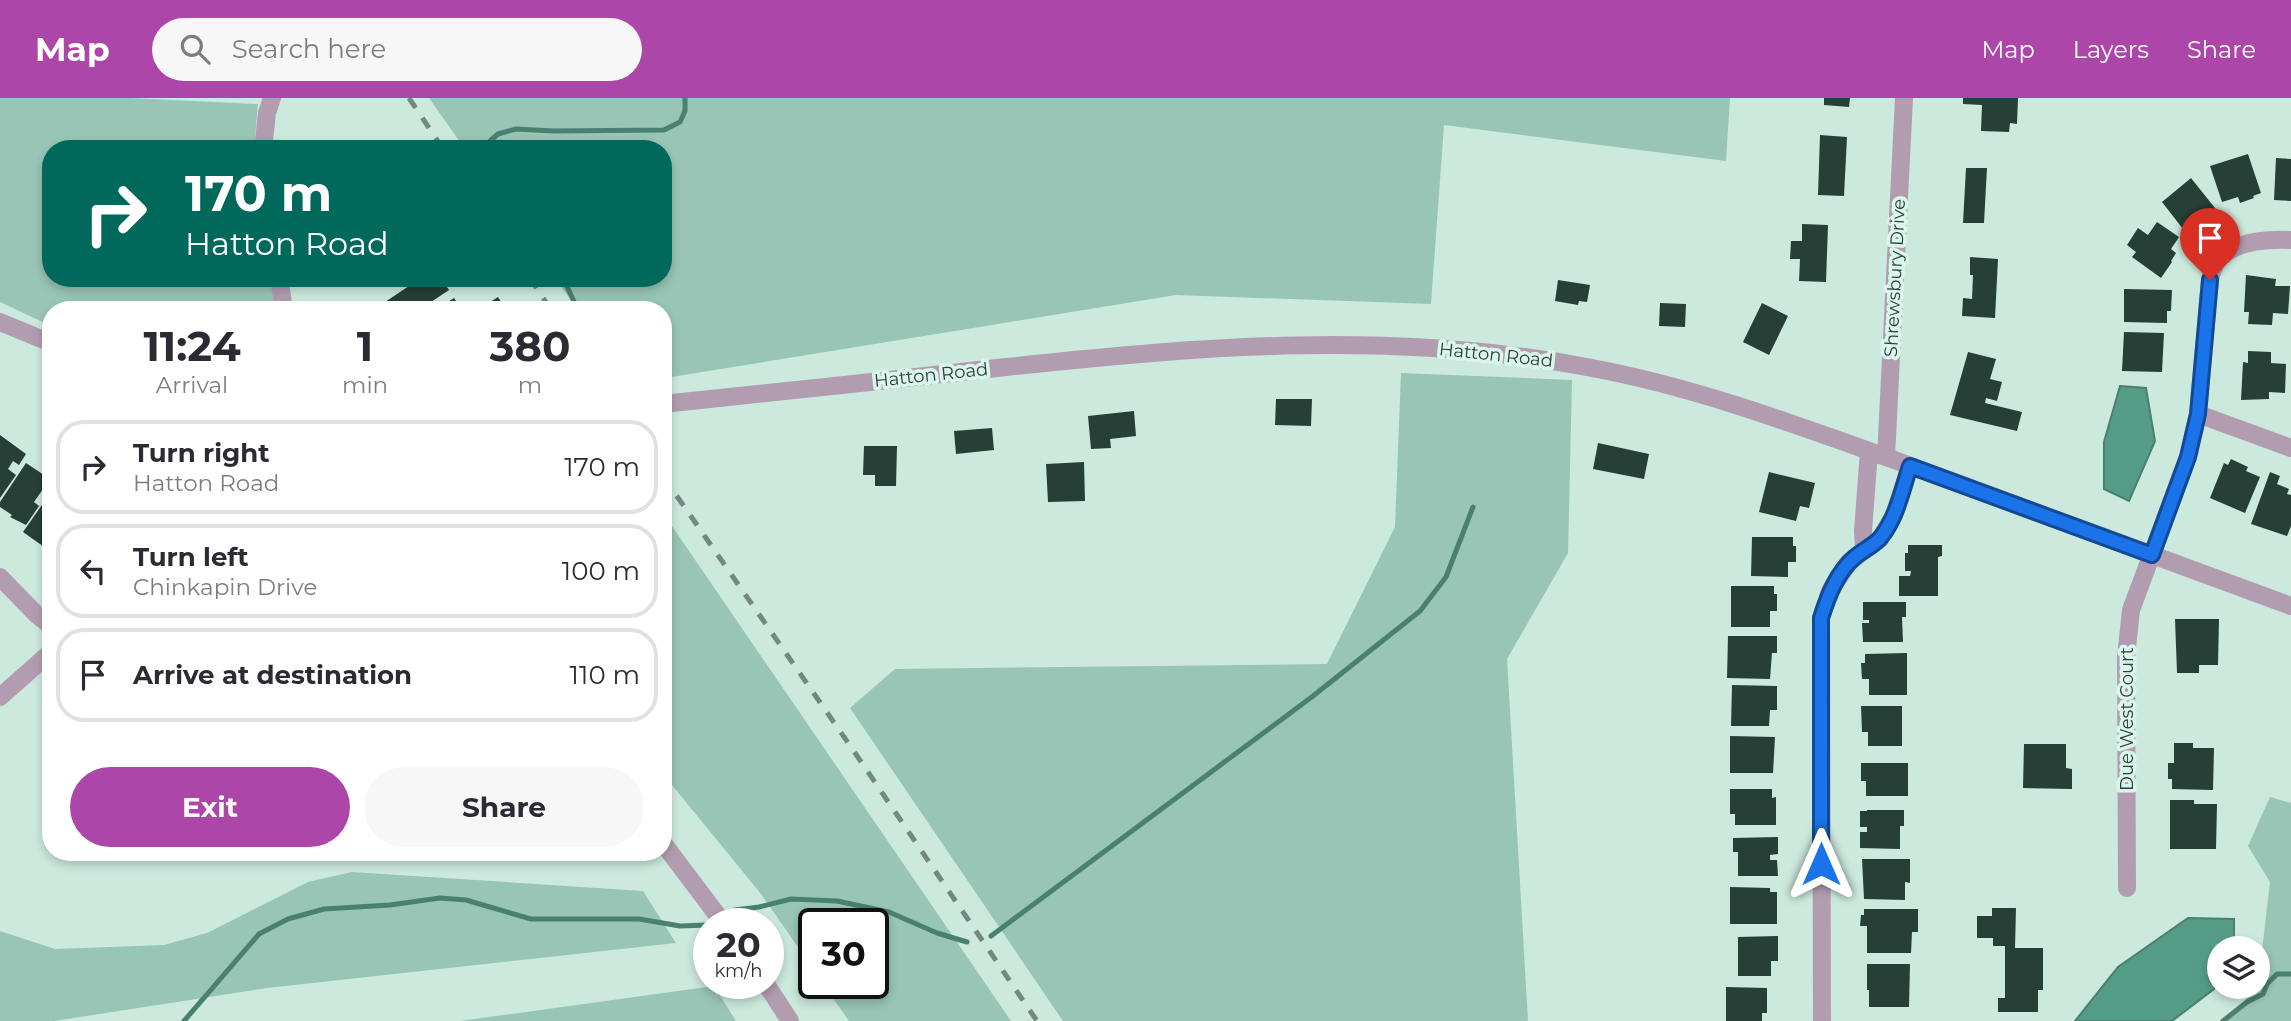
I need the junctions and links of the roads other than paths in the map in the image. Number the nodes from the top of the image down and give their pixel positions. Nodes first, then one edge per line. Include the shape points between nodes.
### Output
1 (272, 98) edge
2 (1904, 98) edge
3 (264, 140) edge
4 (2291, 240) edge
5 (0, 322) edge
6 (42, 339) edge
7 (672, 403) edge
8 (2198, 414) junction
9 (2291, 448) edge
10 (1877, 454) junction
11 (1910, 466) junction
12 (1864, 548) junction
13 (2152, 555) junction
14 (0, 577) edge
15 (2291, 606) edge
16 (42, 619) edge
17 (42, 660) edge
18 (0, 697) edge
19 (672, 855) edge
20 (2127, 888) dead end
21 (712, 908) edge
22 (776, 999) edge
23 (790, 1021) edge
24 (1822, 1021) edge

1 - 3 street
2 - 10 street, Shrewsbury Drive
4 - 8 street, Due West Court via 2258,240 2233,249 2216,263 2210,280
5 - 6 street
7 - 10 street, Hatton Road via 1164,352 1364,344 1484,353 1601,369 1702,394
8 - 9 street
8 - 13 street, Due West Court via 2188,457
10 - 11 street, Hatton Road
10 - 12 street, Shrewsbury Drive
11 - 12 street via 1894,515 1880,539
11 - 13 street, Hatton Road
12 - 24 street via 1830,592 1821,618
13 - 15 street, Hatton Road
13 - 20 street, Due West Court via 2131,610 2126,657
14 - 16 street
17 - 18 street
19 - 21 street
22 - 23 street

